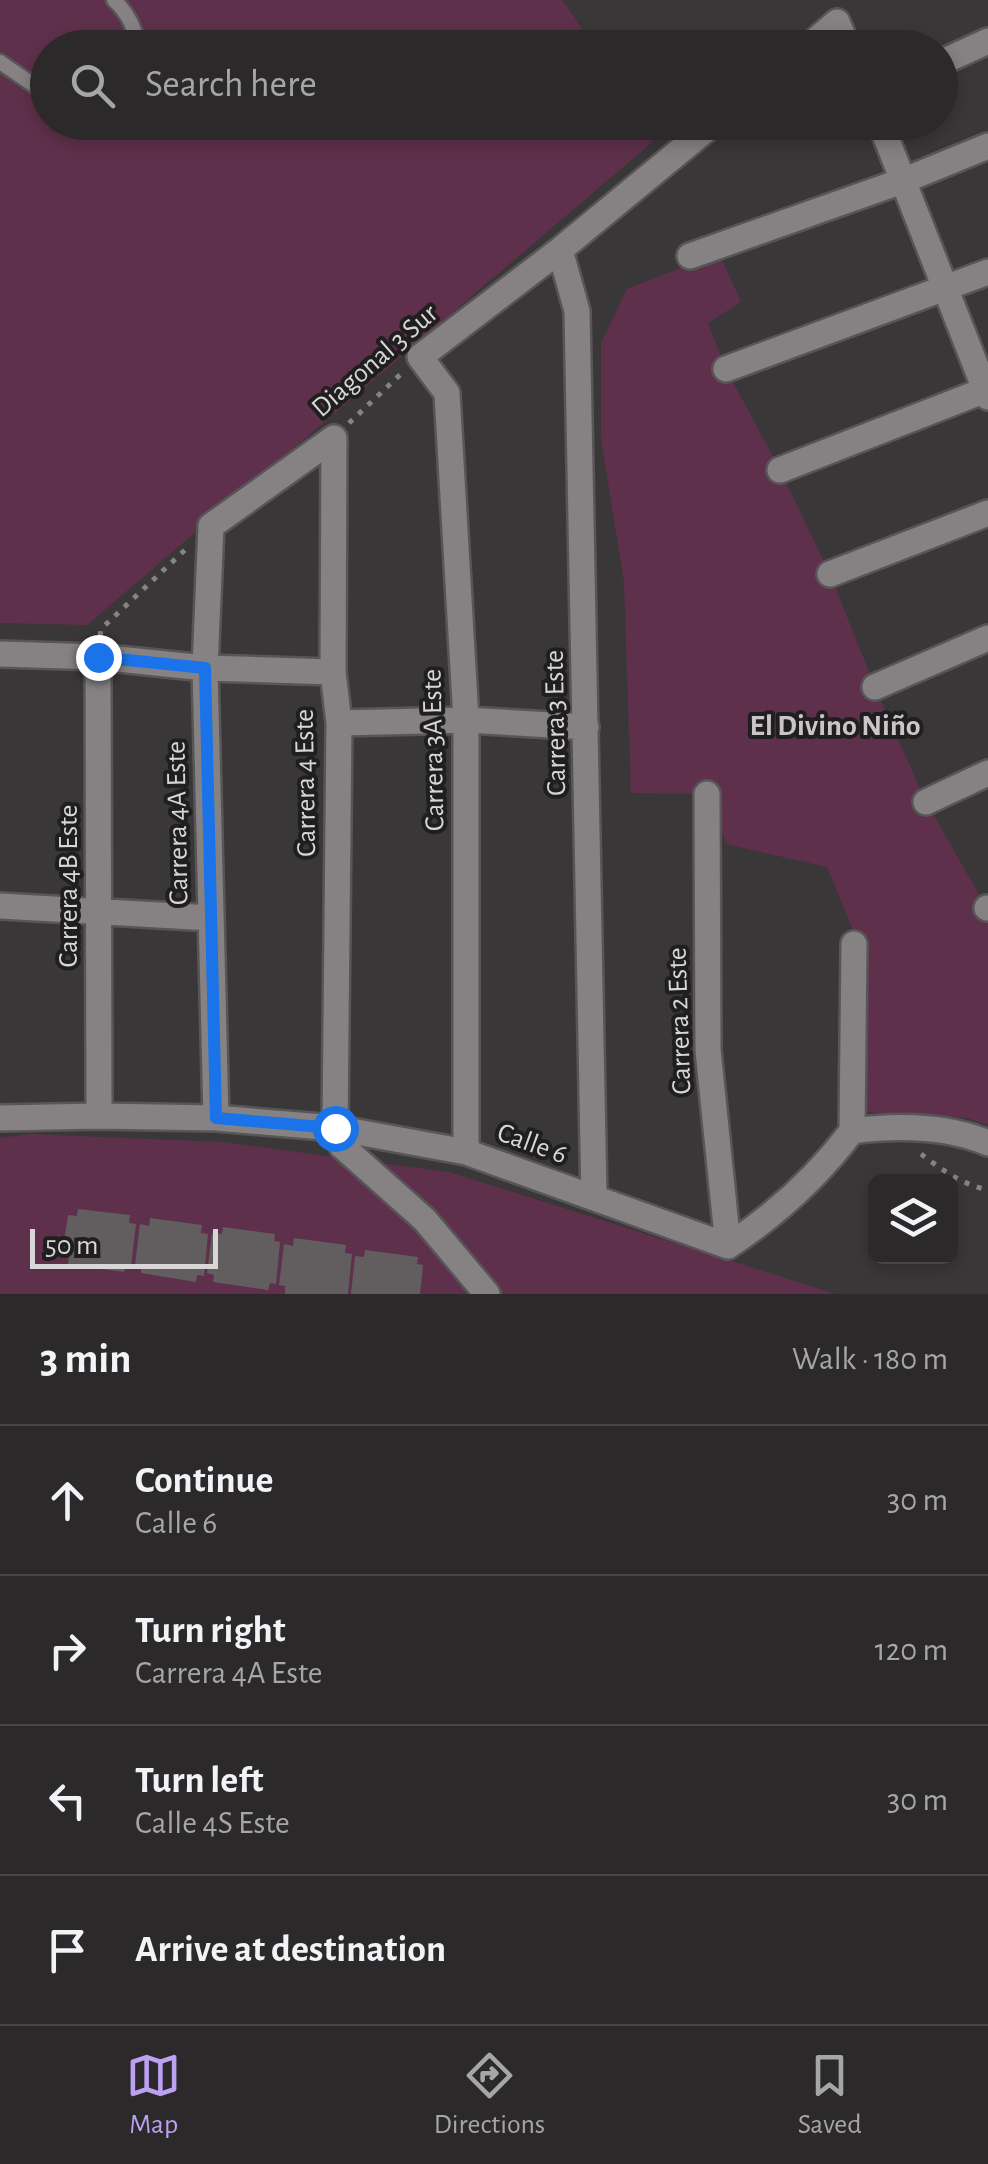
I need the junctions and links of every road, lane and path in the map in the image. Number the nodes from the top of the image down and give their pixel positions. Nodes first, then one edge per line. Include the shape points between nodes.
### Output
1 (114, 0) edge
2 (133, 30) edge
3 (988, 40) edge
4 (958, 54) edge
5 (0, 62) edge
6 (30, 82) edge
7 (693, 140) edge
8 (887, 140) edge
9 (988, 146) edge
10 (904, 180) junction
11 (560, 250) junction
12 (690, 256) dead end
13 (988, 272) edge
14 (947, 289) junction
15 (420, 356) junction
16 (726, 369) dead end
17 (987, 392) edge
18 (334, 438) junction
19 (780, 470) dead end
20 (988, 512) edge
21 (210, 526) junction
22 (830, 574) dead end
23 (988, 638) edge
24 (0, 654) edge
25 (98, 657) junction
26 (205, 668) junction
27 (333, 672) junction
28 (875, 687) dead end
29 (466, 720) junction
30 (338, 723) junction
31 (586, 727) junction
32 (988, 773) edge
33 (706, 794) dead end
34 (926, 802) dead end
35 (0, 906) edge
36 (98, 910) junction
37 (211, 918) junction
38 (854, 944) dead end
39 (99, 1116) junction
40 (0, 1118) edge
41 (216, 1118) junction
42 (892, 1126) junction
43 (852, 1131) junction
44 (338, 1137) junction
45 (988, 1143) edge
46 (466, 1152) junction
47 (988, 1190) edge
48 (594, 1198) junction
49 (728, 1246) junction
50 (487, 1294) edge

1 - 2 lane
3 - 4 street
5 - 6 lane
7 - 11 street, Diagonal 3 Sur
8 - 10 street
9 - 10 street
10 - 12 street
10 - 14 street
11 - 15 street, Diagonal 3 Sur
11 - 31 street, Carrera 3 Este via 577,311
13 - 14 street
14 - 16 street
14 - 17 street
15 - 18 path, Diagonal 3 Sur
15 - 29 street, Carrera 3A Este via 447,393
17 - 19 street
18 - 21 street, Diagonal 3 Sur
18 - 27 street, Carrera 4 Este
20 - 22 street
21 - 25 path via 100,629
21 - 26 street, Carrera 4A Este
23 - 28 street
24 - 25 street
25 - 26 street
25 - 36 street, Carrera 4B Este
26 - 27 street
26 - 37 street, Carrera 4A Este
27 - 30 street, Carrera 4 Este
29 - 30 street
29 - 31 street
29 - 46 street, Carrera 3A Este
30 - 44 street, Carrera 4 Este
31 - 48 street, Carrera 3 Este
32 - 34 street
33 - 49 street, Carrera 2 Este via 708,1050
35 - 36 street
36 - 37 street
36 - 39 street, Carrera 4B Este
37 - 41 street, Carrera 4A Este
38 - 43 street
39 - 40 street, Calle 6
39 - 41 street, Calle 6
41 - 44 street, Calle 6
42 - 43 street
42 - 45 street via 963,1133
42 - 47 path via 941,1170
43 - 49 street via 765,1222
44 - 46 street, Calle 6
44 - 50 street via 424,1220
46 - 48 street, Calle 6
48 - 49 street, Calle 6

